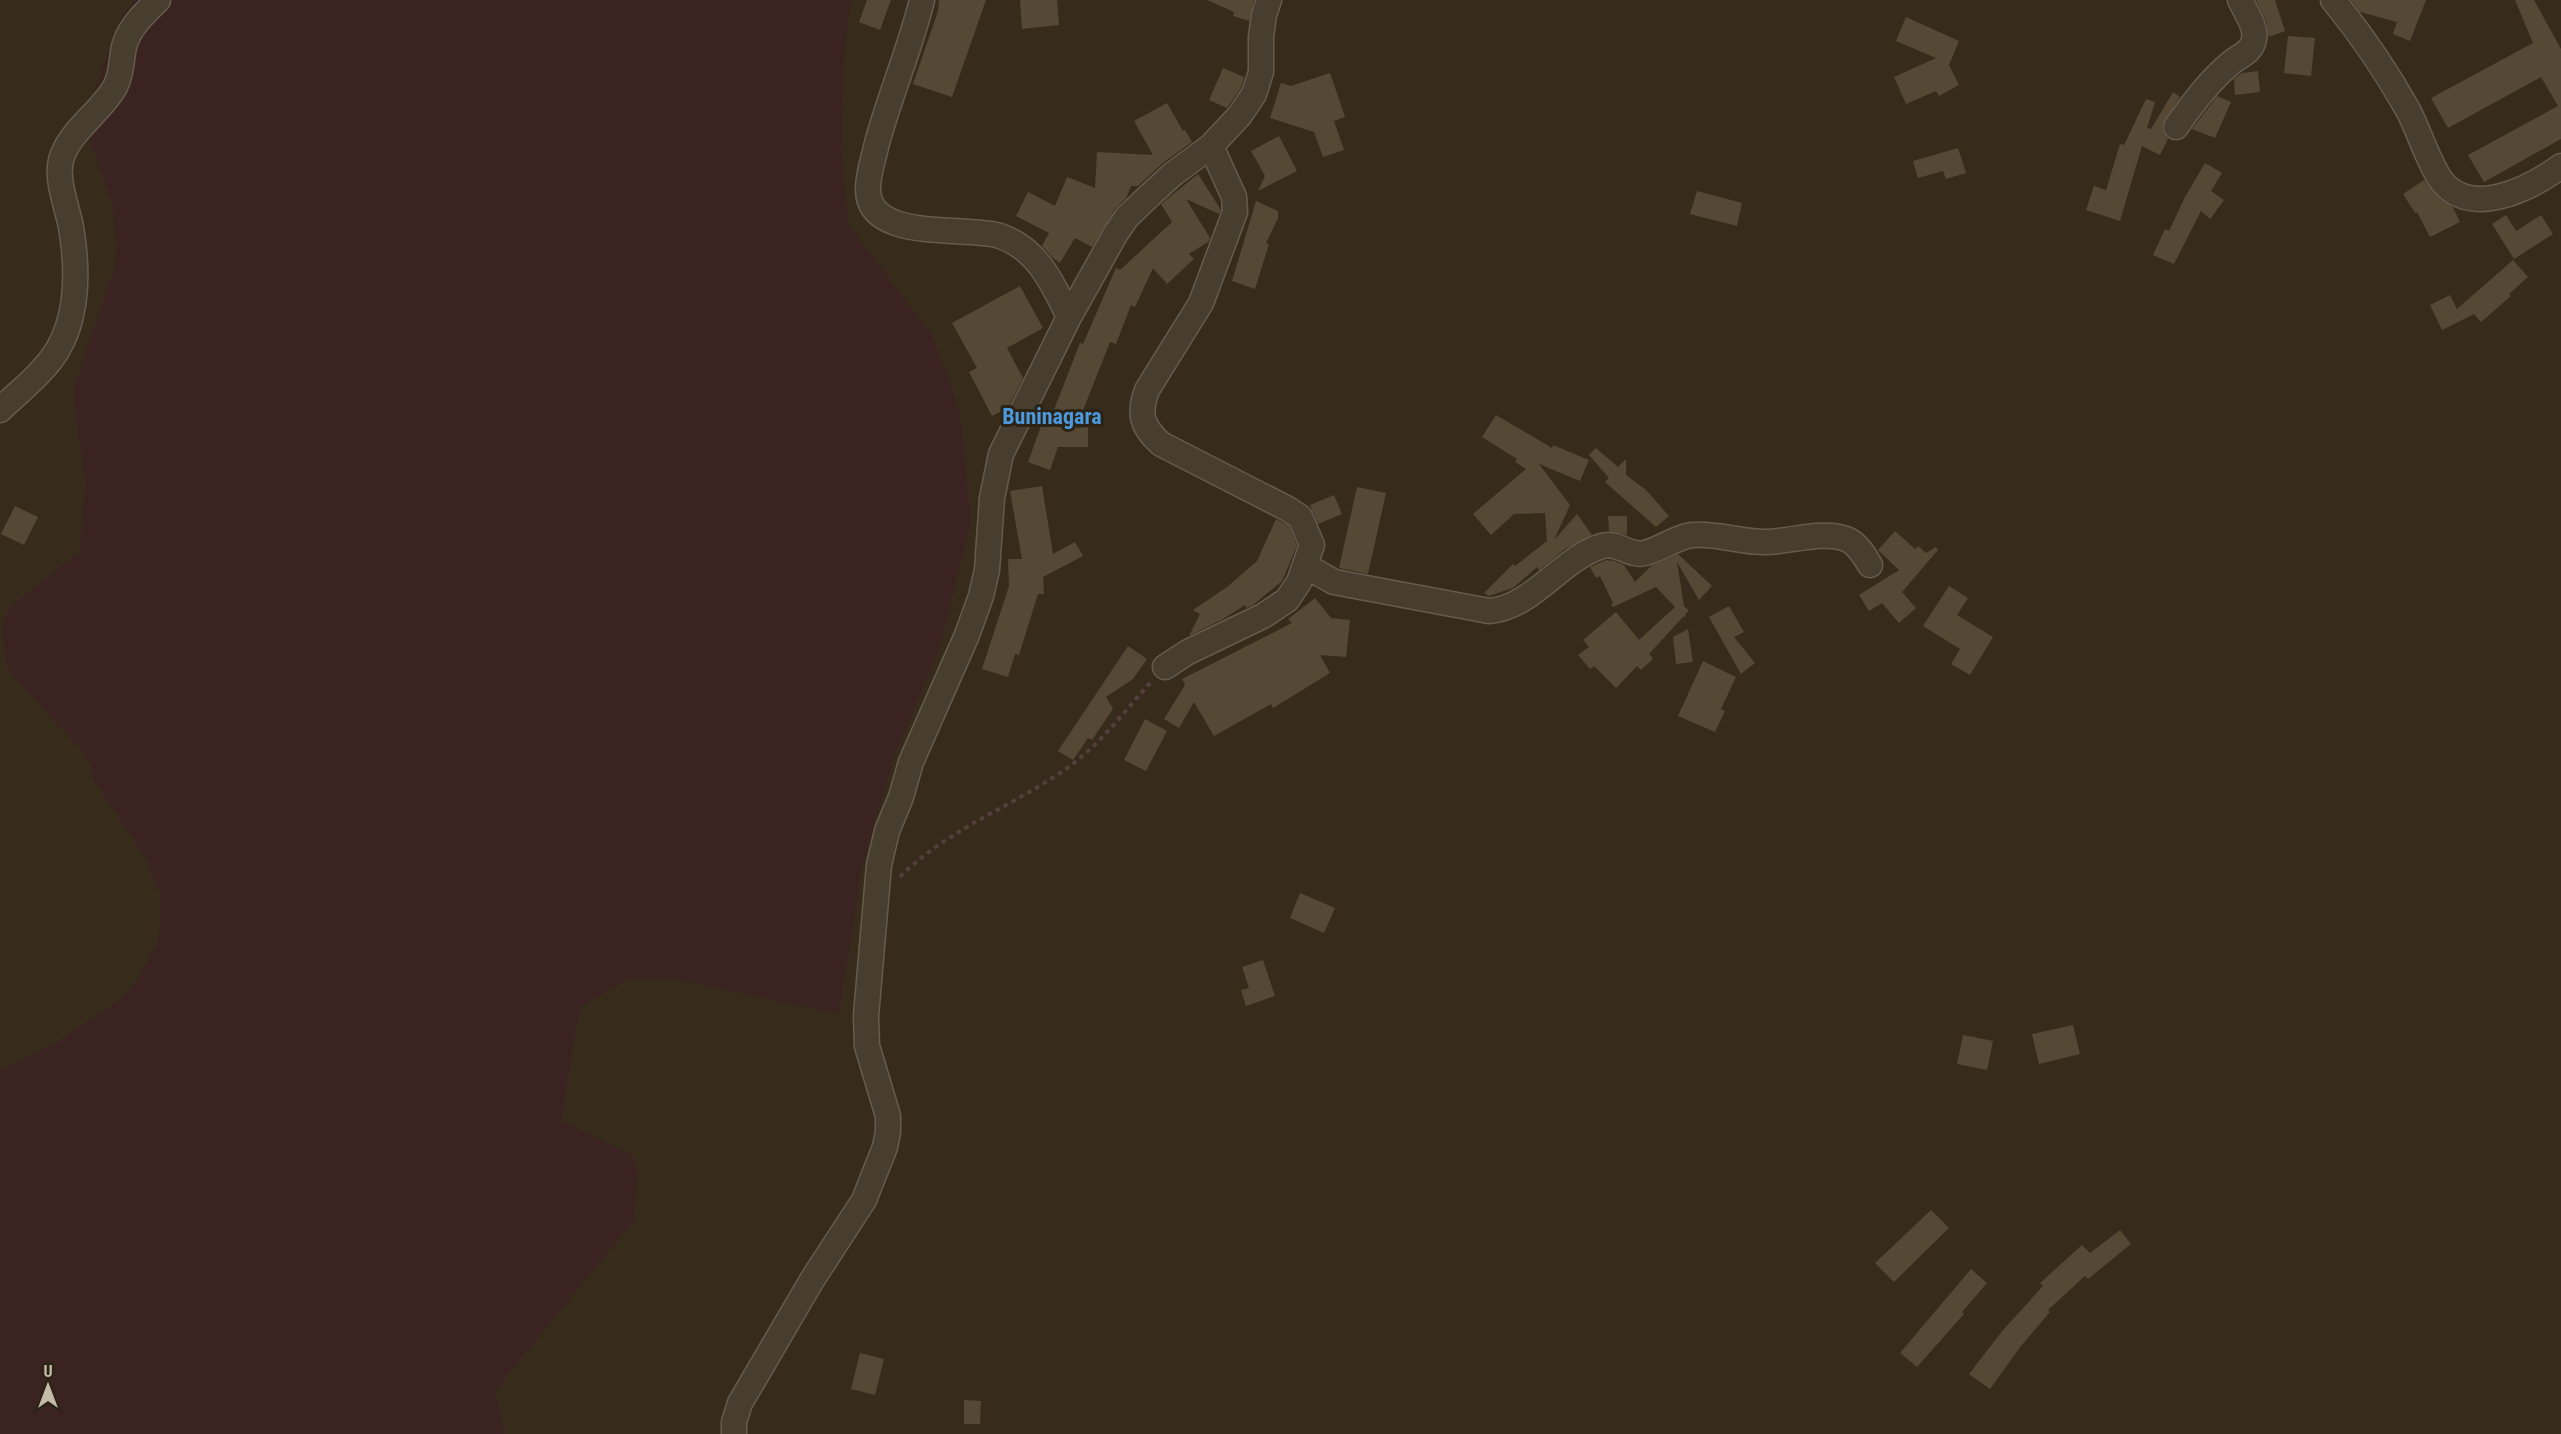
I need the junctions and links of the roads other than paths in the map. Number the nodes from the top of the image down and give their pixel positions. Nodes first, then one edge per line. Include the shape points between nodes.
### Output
1 (158, 0) edge
2 (922, 0) edge
3 (1269, 0) edge
4 (2240, 0) edge
5 (2333, 0) edge
6 (2176, 127) dead end
7 (1211, 146) junction
8 (2561, 166) edge
9 (1069, 317) junction
10 (0, 410) edge
11 (1870, 565) dead end
12 (1306, 566) junction
13 (1165, 667) road end
14 (734, 1434) edge

1 - 10 street via 132,27 115,87 70,141 62,160 60,179 71,230 73,267 73,311 68,330 45,368
2 - 9 street via 875,151 868,187 870,202 892,223 1000,236 1023,249 1049,275
3 - 7 street via 1261,37 1261,72 1254,94
4 - 6 street via 2254,30 2251,49 2199,93
5 - 8 street via 2388,75 2446,186 2462,196 2501,197
7 - 9 street via 1173,174 1127,217
7 - 12 street via 1234,197 1235,212 1201,303 1146,390 1142,419 1149,434 1161,444 1288,508 1300,518 1312,545
9 - 14 street via 1000,454 981,596 911,762 879,866 867,1046 888,1116 885,1147 864,1200 740,1403
11 - 12 street via 1849,540 1835,536 1763,542 1690,535 1645,553 1604,545 1503,609 1489,611 1334,582
12 - 13 street via 1287,600

